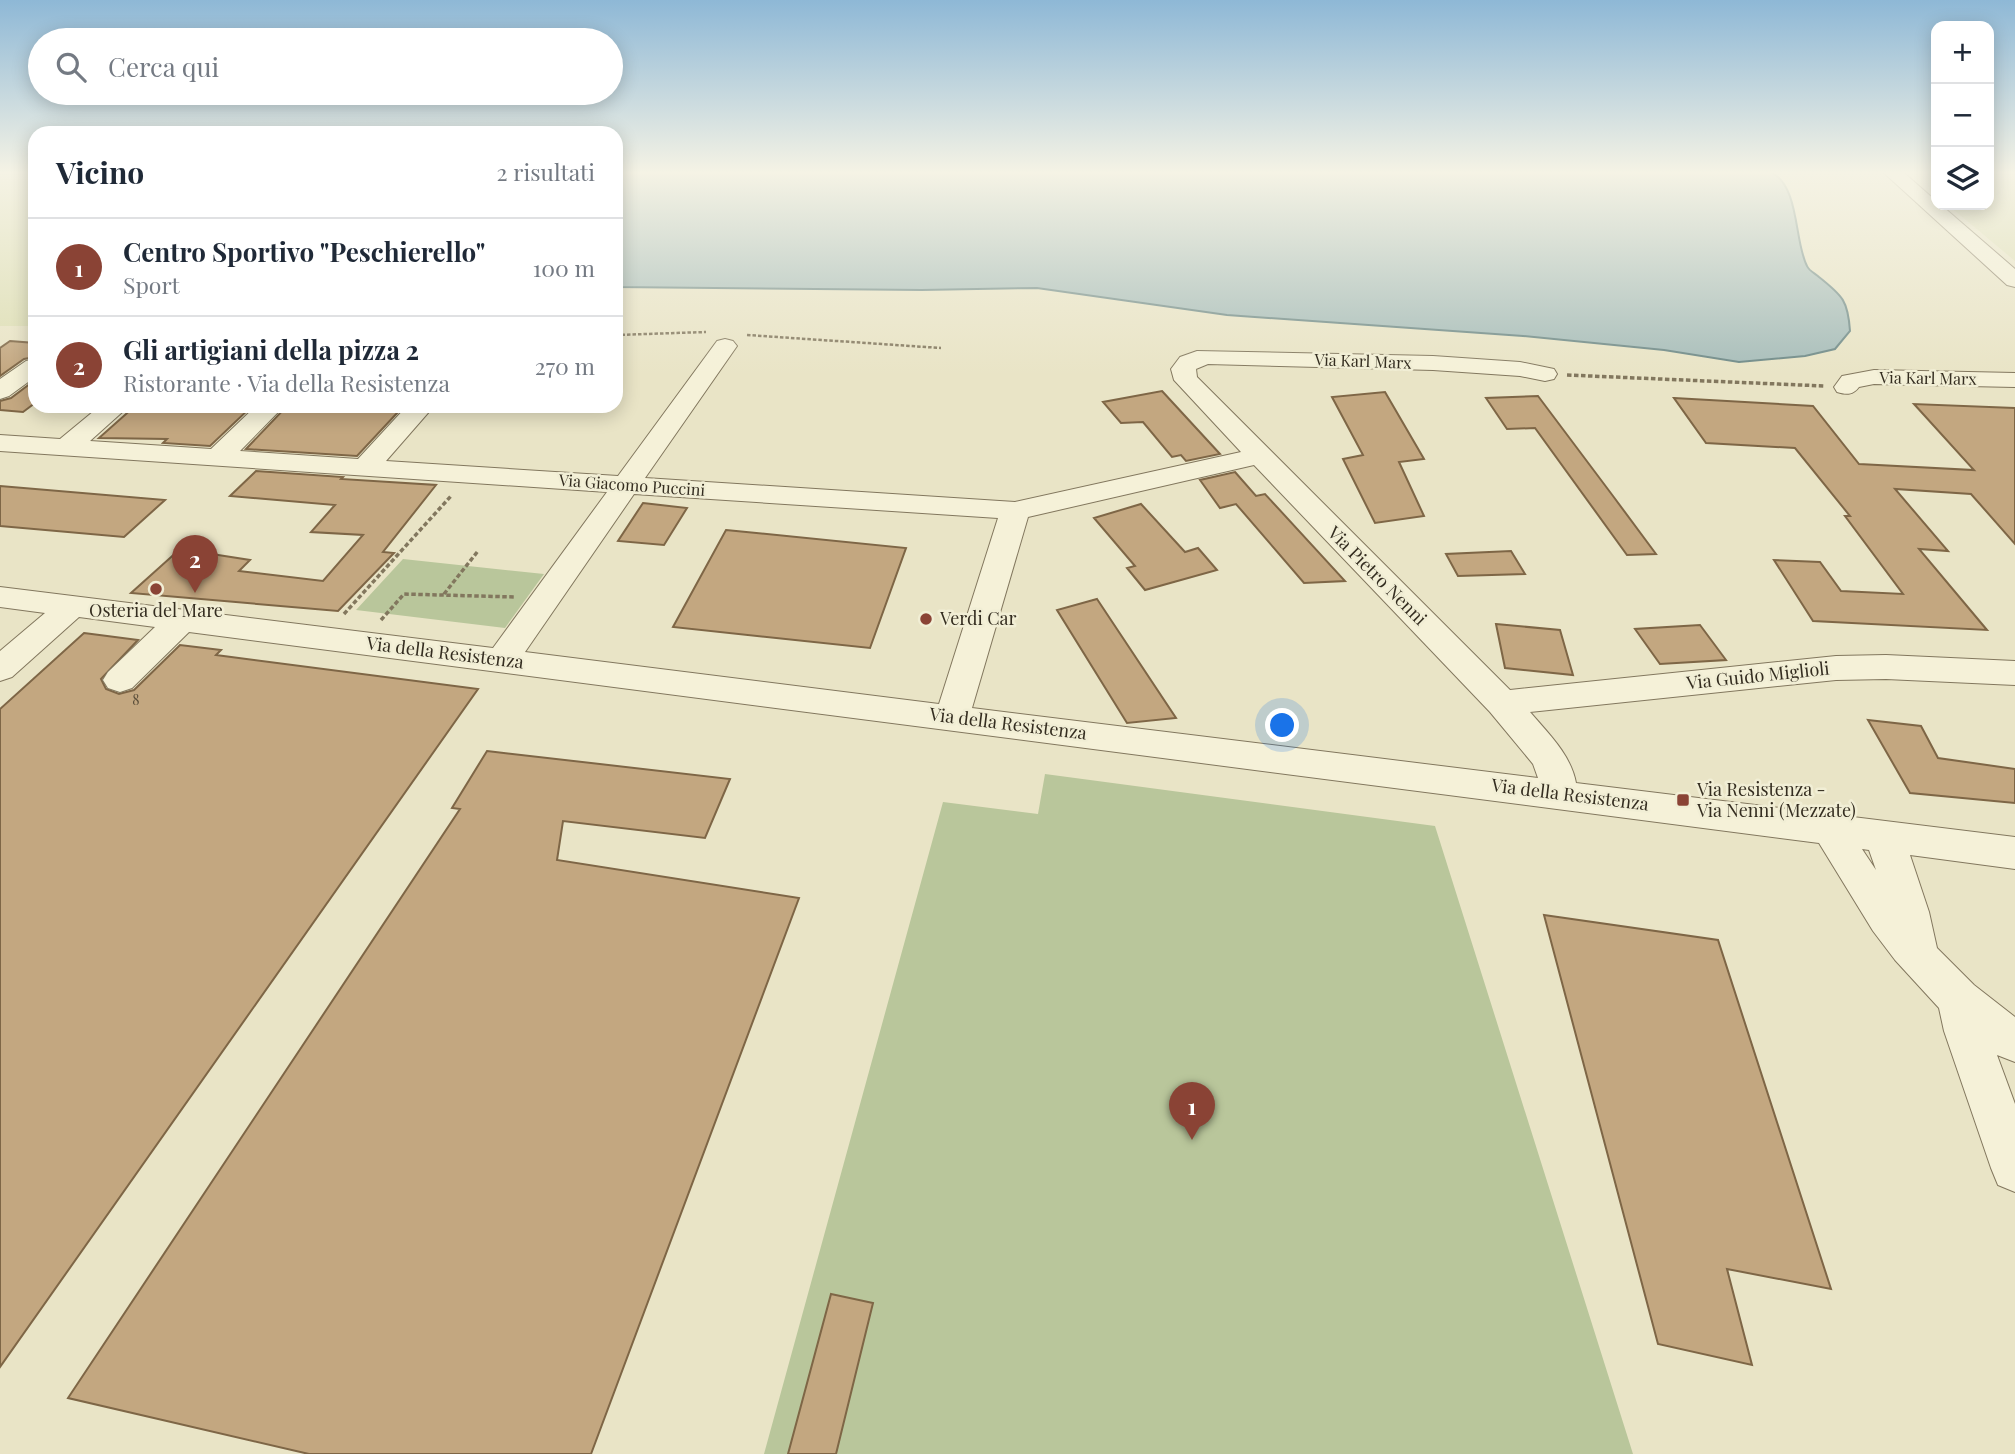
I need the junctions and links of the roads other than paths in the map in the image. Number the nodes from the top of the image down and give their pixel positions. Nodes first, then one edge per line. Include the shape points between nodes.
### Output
1 (1969, 240) edge
2 (2015, 280) edge
3 (725, 343) road end
4 (1184, 366) joint
5 (28, 371) edge
6 (1545, 374) road end
7 (2015, 380) edge
8 (1846, 387) road end
9 (0, 391) edge
10 (108, 413) edge
11 (264, 413) edge
12 (415, 413) edge
13 (0, 443) edge
14 (65, 448) junction
15 (1258, 456) junction
16 (217, 458) junction
17 (365, 468) junction
18 (626, 485) junction
19 (1015, 511) junction
20 (0, 597) edge
21 (73, 606) junction
22 (182, 620) junction
23 (502, 660) junction
24 (0, 669) edge
25 (2015, 673) edge
26 (120, 680) dead end
27 (1502, 703) junction
28 (952, 717) junction
29 (1559, 794) junction
30 (1831, 829) junction
31 (1884, 836) junction
32 (2015, 853) edge
33 (1918, 954) junction
34 (1959, 999) junction
35 (2015, 1042) edge
36 (2015, 1168) edge

1 - 2 street
3 - 18 street
4 - 6 street, Via Karl Marx via 1208,356 1433,363
4 - 15 street, Via Pietro Nenni via 1186,380
5 - 9 street
7 - 8 street, Via Karl Marx via 1874,377 1851,381
10 - 14 street
11 - 16 street
12 - 17 street
13 - 14 street, Via Giacomo Puccini
14 - 16 street, Via Giacomo Puccini
15 - 19 street, Via Giacomo Puccini
15 - 27 street, Via Pietro Nenni
16 - 17 street, Via Giacomo Puccini
17 - 18 street, Via Giacomo Puccini
18 - 19 street, Via Giacomo Puccini
18 - 23 street
19 - 28 street
20 - 21 street, Via della Resistenza
21 - 22 street, Via della Resistenza
21 - 24 street
22 - 23 street, Via della Resistenza
22 - 26 street
23 - 28 street, Via della Resistenza
25 - 27 street, Via Guido Miglioli via 1836,668
27 - 29 street, Via Pietro Nenni via 1546,755 1556,773
28 - 29 street, Via della Resistenza
29 - 30 street, Via della Resistenza
30 - 31 street, Via della Resistenza
30 - 33 street via 1863,887
31 - 32 street, Via della Resistenza
31 - 33 street
33 - 34 street
34 - 35 street
34 - 36 street

